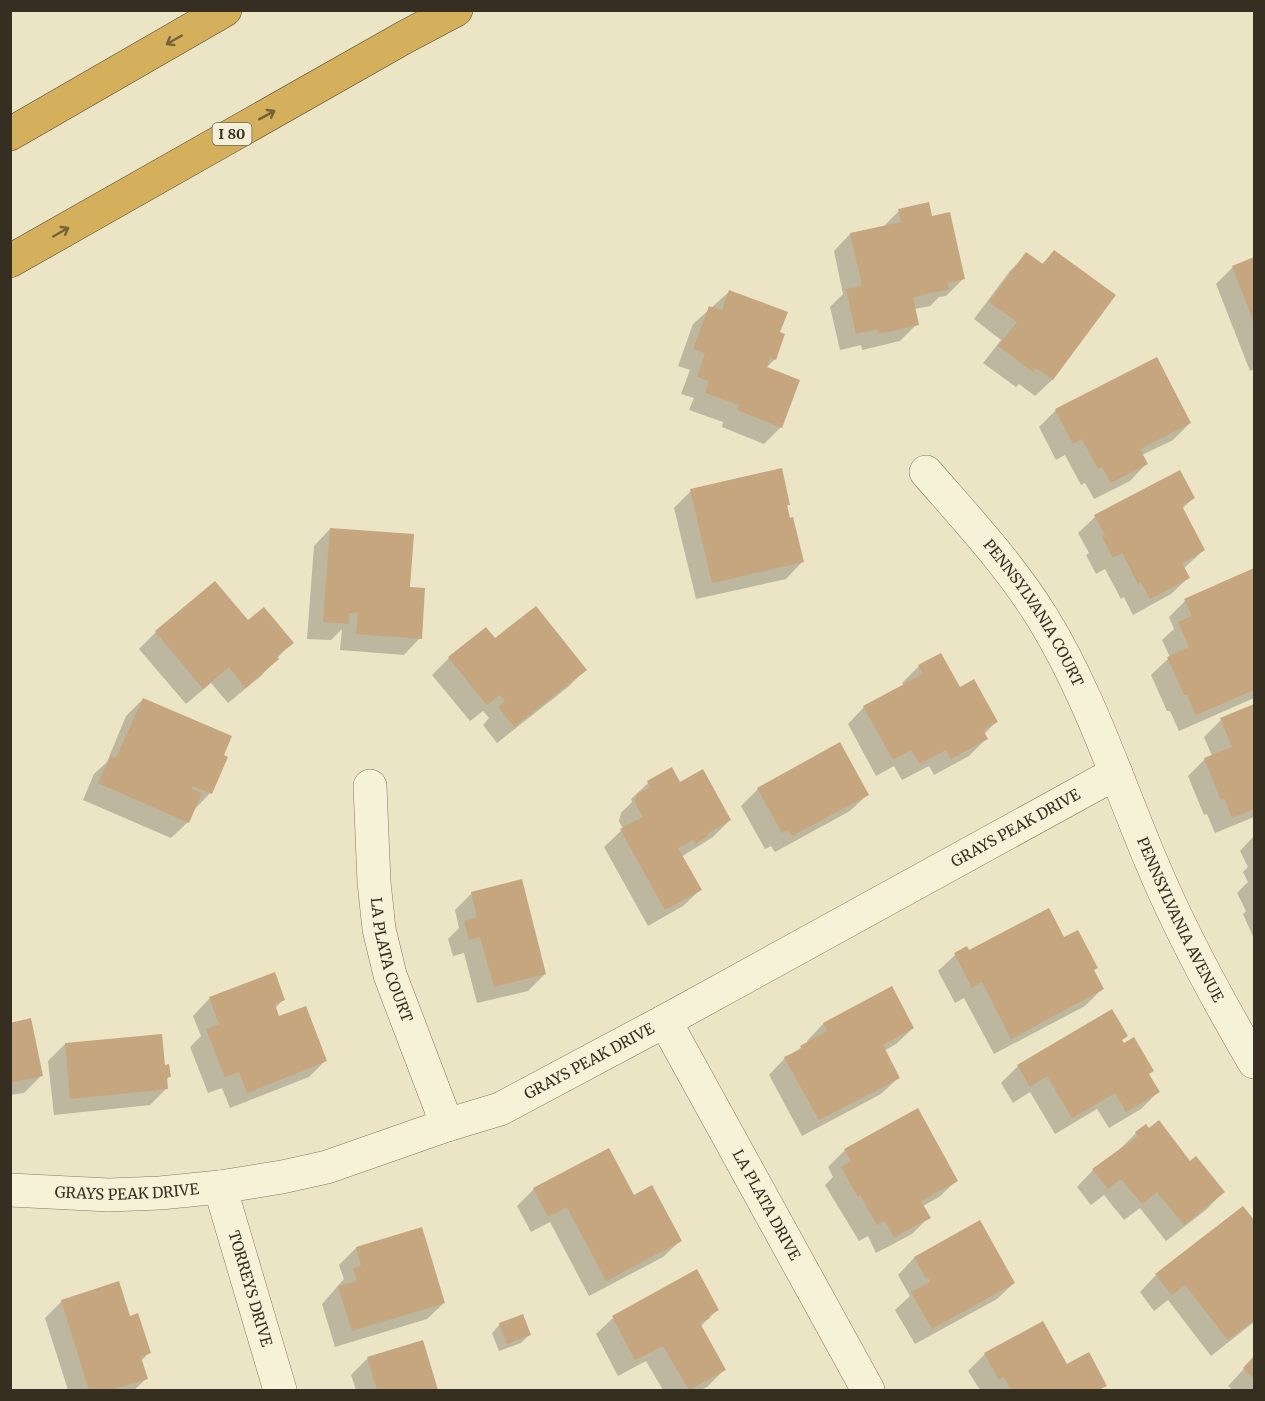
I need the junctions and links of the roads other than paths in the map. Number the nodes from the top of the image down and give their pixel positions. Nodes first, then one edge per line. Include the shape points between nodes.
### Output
1 (225, 10) edge
2 (456, 10) edge
3 (10, 134) edge
4 (10, 261) edge
5 (926, 471) dead end
6 (1116, 772) junction
7 (370, 786) dead end
8 (665, 1021) junction
9 (1254, 1062) edge
10 (447, 1125) junction
11 (220, 1187) junction
12 (10, 1190) edge
13 (280, 1390) edge
14 (868, 1390) edge

1 -> 3 highway
4 -> 2 highway, I 80
5 - 6 street, PENNSYLVANIA COURT via 1000,558 1041,616 1094,716
6 - 8 street, GRAYS PEAK DRIVE
6 - 9 street, PENNSYLVANIA AVENUE via 1189,946
7 - 10 street, LA PLATA COURT via 379,929 390,975
8 - 10 street, GRAYS PEAK DRIVE via 500,1109
8 - 14 street, LA PLATA DRIVE
10 - 11 street, GRAYS PEAK DRIVE via 327,1167
11 - 12 street, GRAYS PEAK DRIVE via 109,1195
11 - 13 street, TORREYS DRIVE

